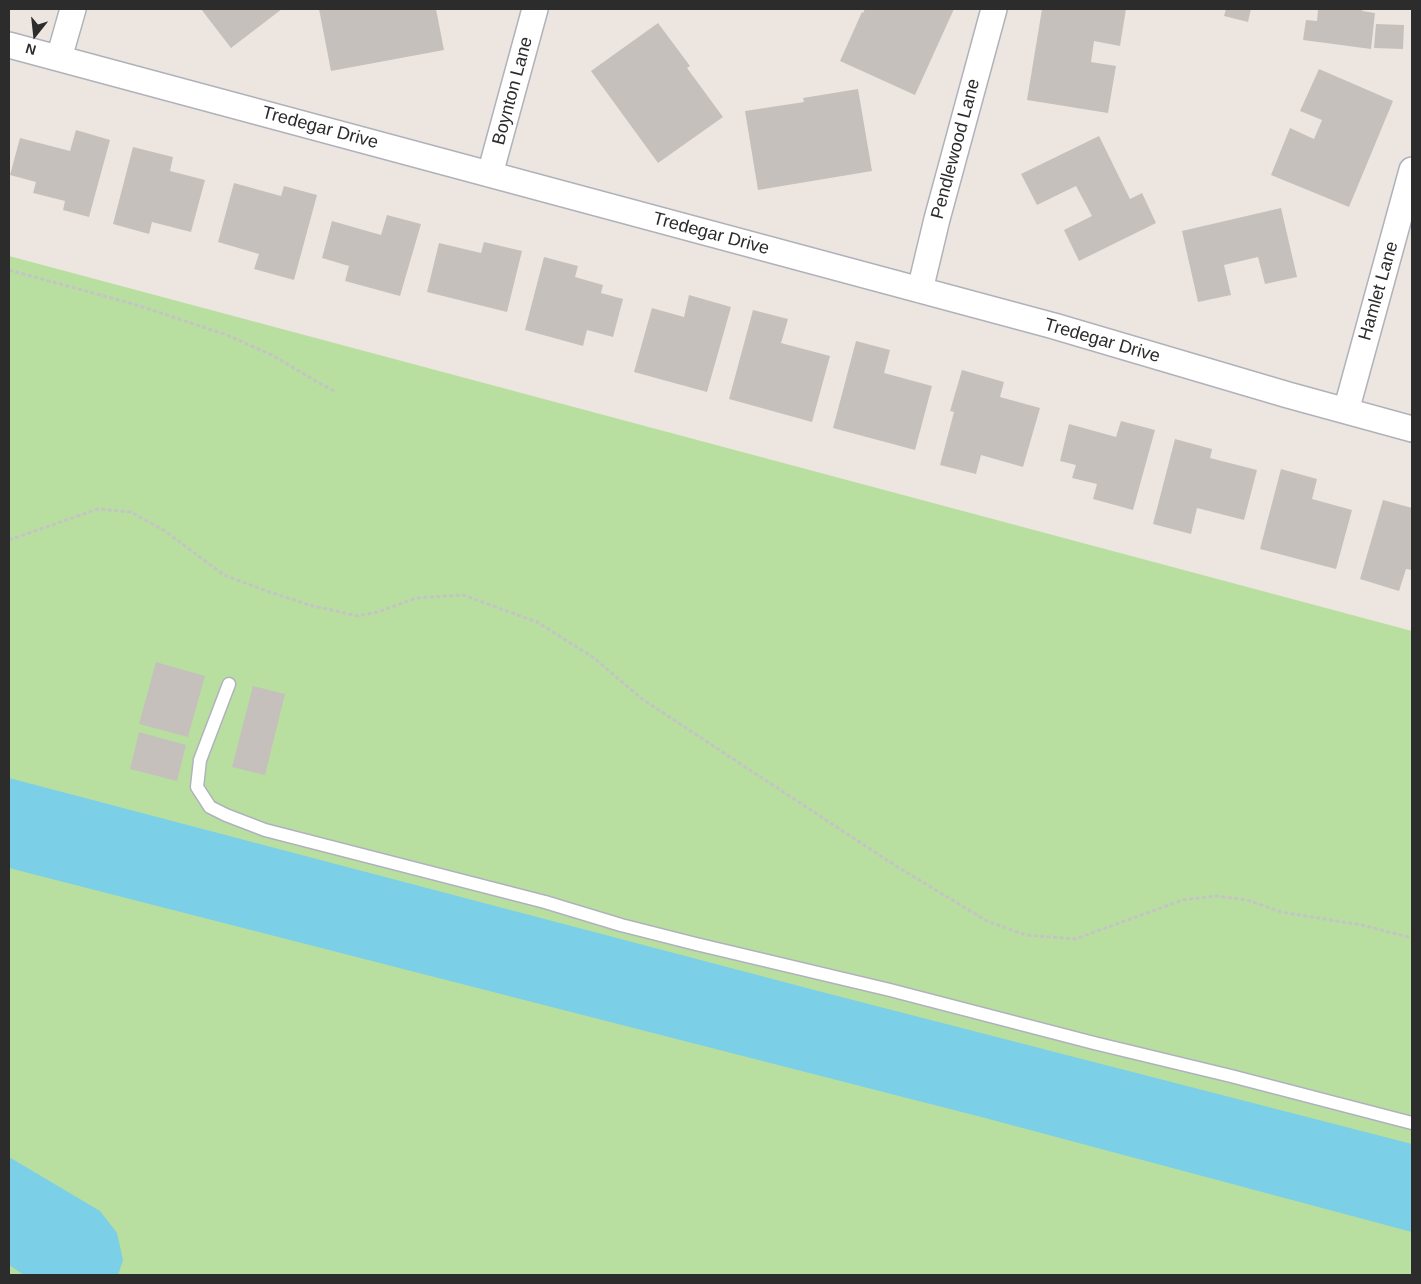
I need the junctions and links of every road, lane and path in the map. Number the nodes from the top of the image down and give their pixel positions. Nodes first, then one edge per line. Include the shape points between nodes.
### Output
1 (73, 9) edge
2 (535, 9) edge
3 (994, 9) edge
4 (9, 45) edge
5 (59, 58) junction
6 (1412, 170) edge
7 (490, 174) junction
8 (9, 270) edge
9 (920, 290) junction
10 (336, 392) dead end
11 (1346, 411) junction
12 (1412, 429) edge
13 (9, 540) edge
14 (229, 684) dead end
15 (1412, 938) edge
16 (1412, 1124) edge

1 - 5 street
2 - 7 street, Boynton Lane
3 - 9 street, Pendlewood Lane
4 - 5 street, Tredegar Drive
5 - 7 street, Tredegar Drive
6 - 11 street, Hamlet Lane
7 - 9 street, Tredegar Drive
8 - 10 path via 137,305 227,335 272,355
9 - 11 street, Tredegar Drive
11 - 12 street, Tredegar Drive
13 - 15 path via 98,509 131,512 165,531 224,575 309,605 358,616 416,598 464,594 537,622 594,658 642,699 896,866 987,921 1026,935 1075,939 1182,900 1216,896 1247,900 1281,912 1362,925
14 - 16 lane via 200,760 197,787 210,807 265,830 545,902 621,925 890,990

